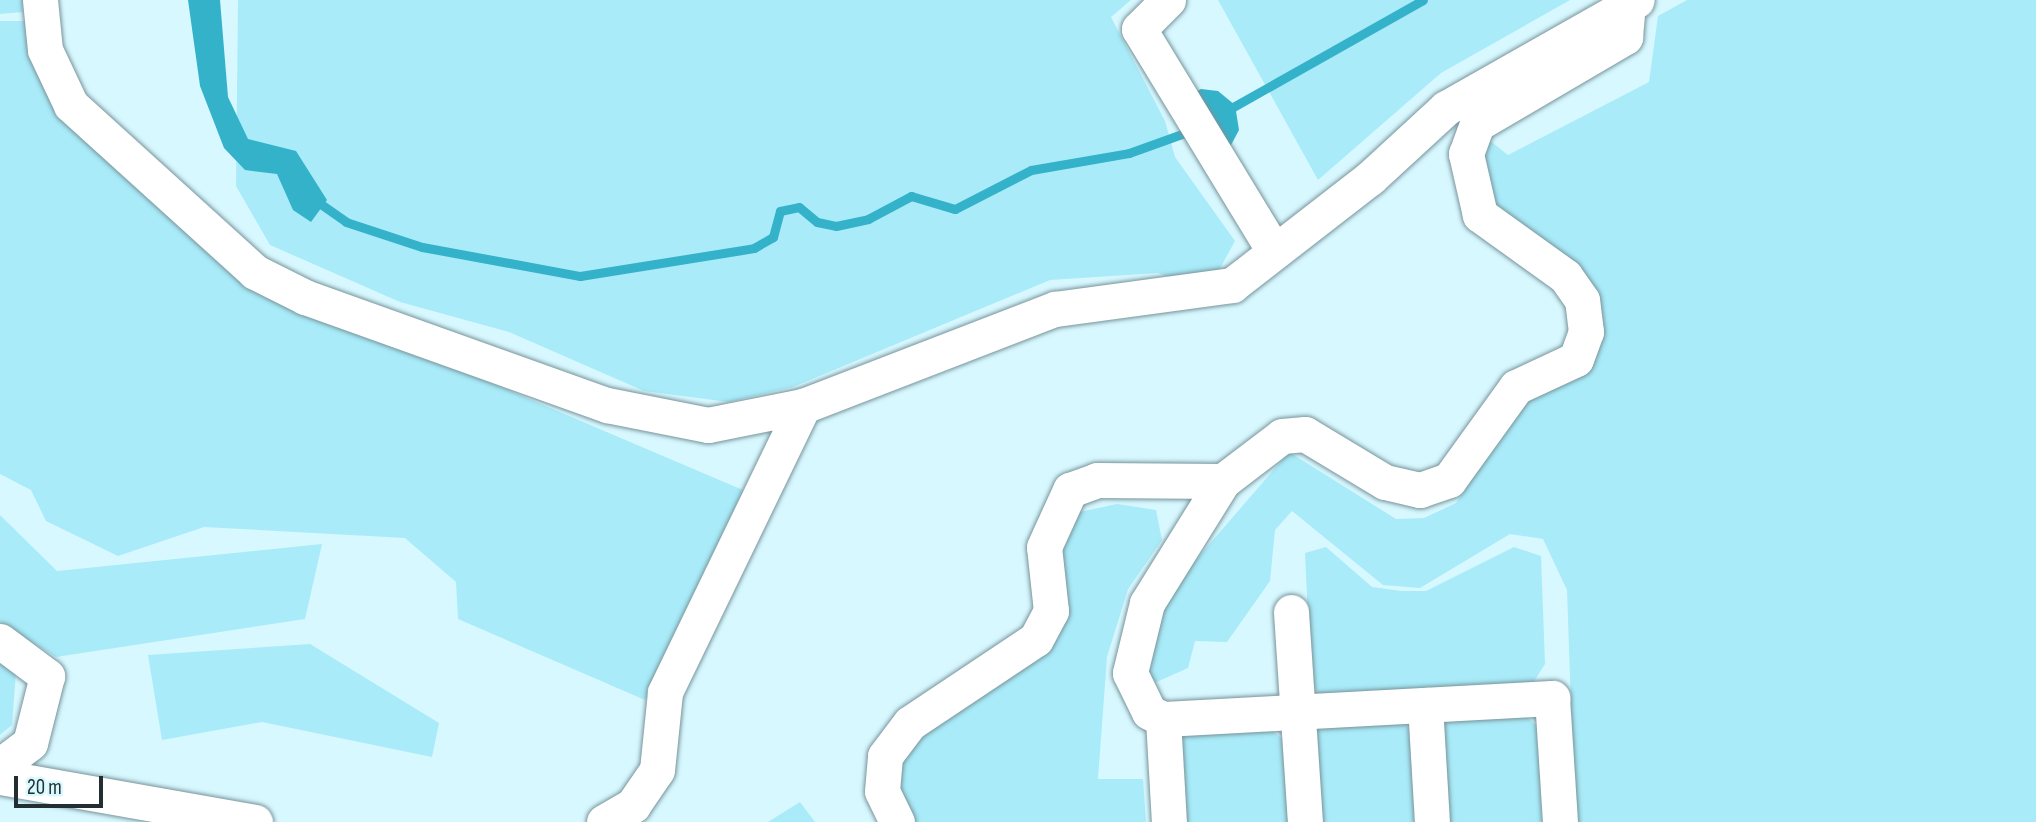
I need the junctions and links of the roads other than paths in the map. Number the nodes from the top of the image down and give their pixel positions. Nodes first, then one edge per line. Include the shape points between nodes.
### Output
1 (40, 0) edge
2 (1168, 0) edge
3 (1633, 2) edge
4 (1273, 249) junction
5 (803, 406) junction
6 (1223, 481) junction
7 (1292, 612) dead end
8 (0, 641) edge
9 (1424, 705) junction
10 (1298, 711) junction
11 (1163, 719) junction
12 (0, 766) edge
13 (0, 777) edge
14 (255, 822) edge
15 (604, 822) edge
16 (897, 822) edge
17 (1168, 822) edge
18 (1305, 822) edge
19 (1432, 822) edge
20 (1560, 822) edge

1 - 5 street via 45,50 71,105 255,272 305,298 607,405 708,425
2 - 4 street via 1139,29
3 - 4 street via 1446,108 1370,178
3 - 6 street via 1625,37 1477,124 1466,153 1480,215 1564,276 1582,300 1586,332 1576,359 1516,387 1449,480 1420,490 1385,482 1305,434 1282,436
4 - 5 street via 1232,285 1055,309
5 - 15 street via 665,692 657,770 633,805
6 - 11 street via 1153,592 1141,626 1130,674 1135,694
6 - 16 street via 1097,480 1070,489 1044,547 1051,611 1036,639 910,723 885,756 882,791
7 - 10 street
8 - 12 street via 47,676 30,743
9 - 10 street
9 - 19 street
9 - 20 street via 1552,698
10 - 11 street
10 - 18 street
11 - 17 street
13 - 14 street

